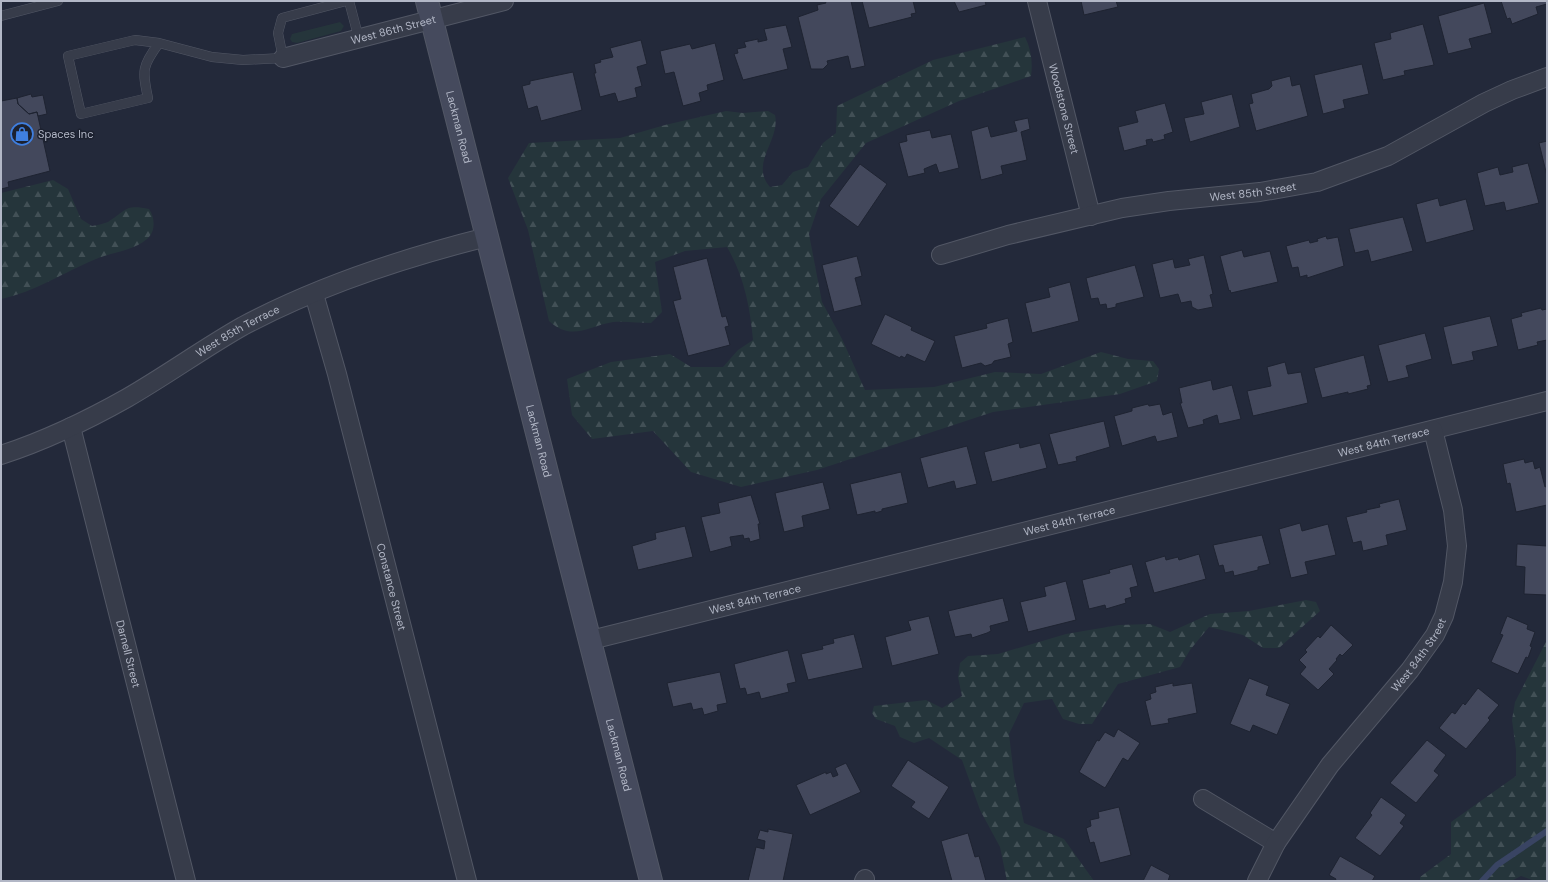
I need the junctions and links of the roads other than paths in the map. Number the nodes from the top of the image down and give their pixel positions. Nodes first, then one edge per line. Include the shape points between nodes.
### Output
1 (58, 1) edge
2 (347, 1) edge
3 (504, 1) edge
4 (1036, 1) edge
5 (429, 10) edge
6 (1, 16) edge
7 (359, 39) junction
8 (159, 43) junction
9 (283, 58) junction
10 (1547, 76) edge
11 (1091, 216) junction
12 (487, 237) junction
13 (941, 255) dead end
14 (314, 294) junction
15 (1547, 401) edge
16 (70, 427) junction
17 (1433, 430) junction
18 (1, 455) edge
19 (591, 640) junction
20 (1203, 799) dead end
21 (1276, 843) junction
22 (186, 881) edge
23 (467, 881) edge
24 (651, 881) edge
25 (1257, 881) edge

1 - 6 lane
2 - 7 lane
2 - 9 lane via 282,18 278,33
3 - 5 street, West 86th Street
4 - 11 street, Woodstone Street
5 - 7 street, West 86th Street
5 - 12 main road, Lackman Road
7 - 9 street, West 86th Street
8 - 8 lane via 135,40 68,56 81,114 148,98 143,76 146,59
8 - 9 lane via 212,57 243,60
10 - 11 street, West 85th Street via 1484,103 1388,156 1317,182 1260,192 1168,201
11 - 13 street, West 85th Street via 1008,235
12 - 14 street, West 85th Terrace via 390,263
12 - 19 main road, Lackman Road
14 - 16 street, West 85th Terrace via 243,326 127,398
14 - 23 street, Constance Street via 337,374
15 - 17 street, West 84th Terrace
16 - 18 street, West 85th Terrace
16 - 22 street, Darnell Street
17 - 19 street, West 84th Terrace
17 - 21 street, West 84th Street via 1453,510 1457,546 1454,582 1444,616 1424,652 1330,765
19 - 24 main road, Lackman Road
20 - 21 street
21 - 25 street, West 84th Street

